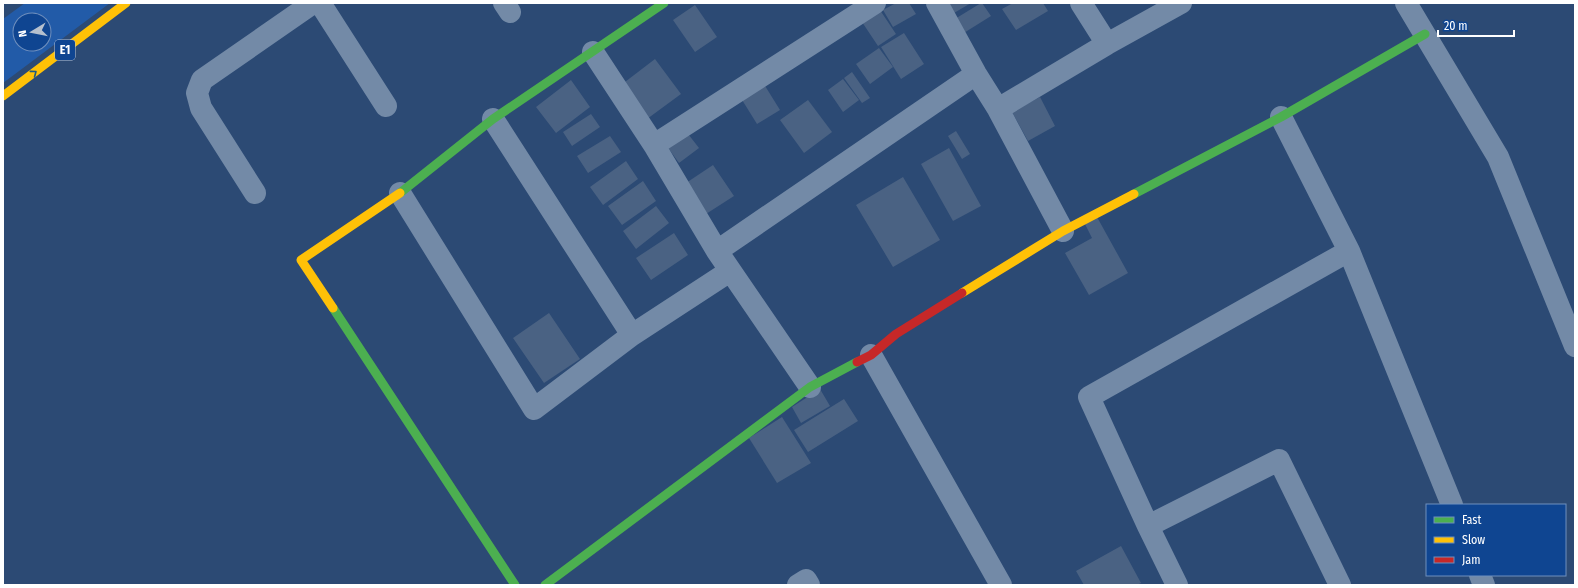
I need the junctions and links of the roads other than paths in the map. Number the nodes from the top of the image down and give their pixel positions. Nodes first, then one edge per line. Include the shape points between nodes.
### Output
1 (126, 3) edge
2 (313, 3) edge
3 (320, 3) edge
4 (664, 3) edge
5 (875, 3) edge
6 (937, 3) edge
7 (1082, 3) edge
8 (1181, 3) edge
9 (1406, 3) edge
10 (1425, 34) junction
11 (1107, 44) junction
12 (593, 52) junction
13 (976, 74) junction
14 (3, 96) edge
15 (386, 106) dead end
16 (998, 109) junction
17 (1281, 117) junction
18 (493, 119) junction
19 (654, 145) junction
20 (256, 193) dead end
21 (400, 193) junction
22 (1062, 231) junction
23 (717, 251) junction
24 (1349, 251) junction
25 (730, 271) junction
26 (632, 335) junction
27 (1575, 346) edge
28 (871, 355) junction
29 (810, 387) junction
30 (1452, 504) edge
31 (1148, 526) junction
32 (515, 585) edge
33 (545, 585) edge
34 (798, 585) edge
35 (809, 585) edge
36 (1001, 585) edge
37 (1177, 585) edge
38 (1340, 585) edge

14 -> 1 main road, E1
2 - 20 street via 202,80 197,93 201,108
3 - 15 street
4 - 12 main road
5 - 19 street
6 - 13 street
7 - 11 street
8 - 11 street
9 - 10 street
10 - 17 main road
10 - 27 street via 1498,157
11 - 16 street
12 - 18 main road
12 - 19 street
13 - 16 street
13 - 23 street
16 - 22 street
17 - 22 main road
17 - 24 street
18 - 21 main road
18 - 26 street
19 - 23 street
21 - 26 street via 534,409
21 - 32 main road via 301,260
22 - 28 main road via 896,334
23 - 25 street
24 - 30 street
24 - 31 street via 1089,396
25 - 26 street
25 - 29 street
28 - 29 main road
28 - 36 street
29 - 33 main road
31 - 37 street
31 - 38 street via 1279,460
34 - 35 street via 806,580

